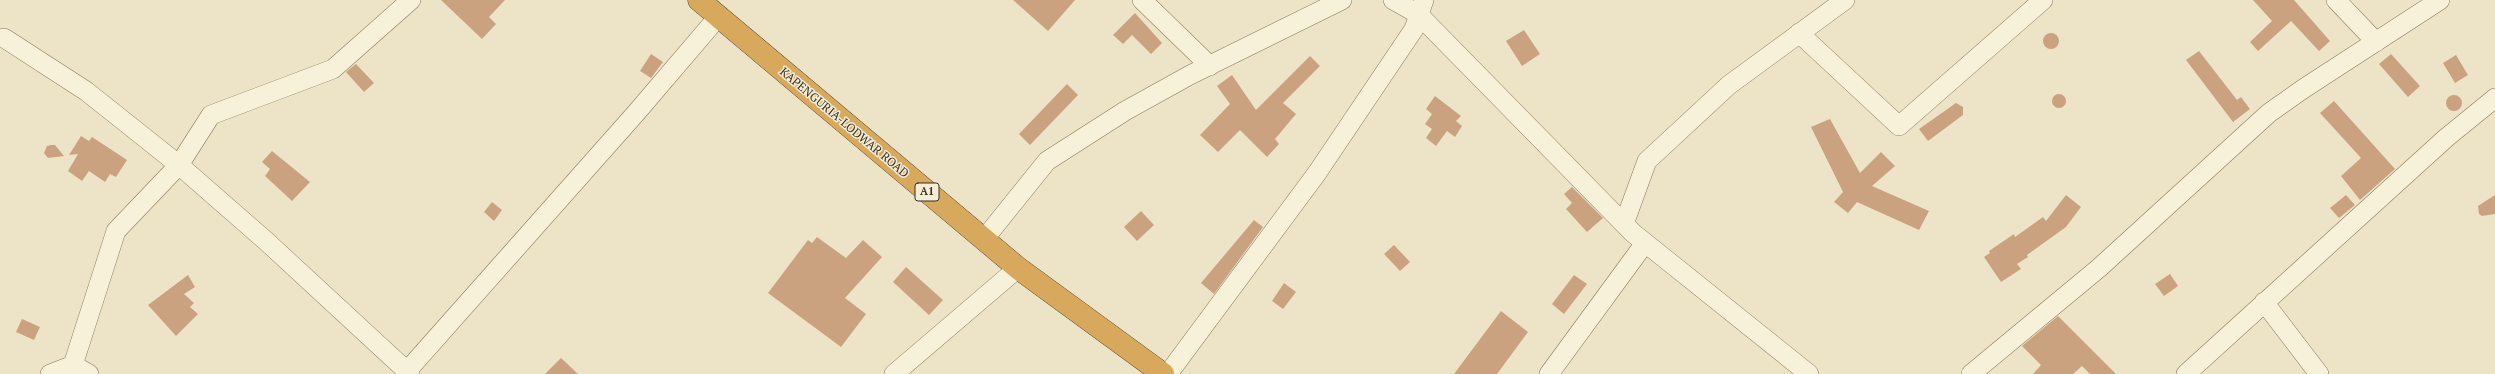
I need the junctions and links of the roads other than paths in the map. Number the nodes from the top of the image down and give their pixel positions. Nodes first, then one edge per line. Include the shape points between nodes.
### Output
1 (411, 0) edge
2 (699, 0) edge
3 (1142, 0) edge
4 (1342, 0) edge
5 (1393, 0) edge
6 (1845, 0) edge
7 (2043, 0) edge
8 (2336, 0) edge
9 (2440, 0) edge
10 (1421, 7) edge
11 (718, 16) junction
12 (1799, 33) junction
13 (4, 38) dead end
14 (2376, 42) junction
15 (1210, 66) junction
16 (2495, 98) edge
17 (179, 165) junction
18 (1624, 224) junction
19 (985, 238) junction
20 (1645, 242) junction
21 (1018, 268) junction
22 (2264, 302) junction
23 (81, 370) edge
24 (408, 372) edge
25 (50, 374) edge
26 (894, 374) edge
27 (1163, 374) edge
28 (1168, 374) edge
29 (1549, 374) edge
30 (1809, 374) edge
31 (1971, 374) edge
32 (2186, 374) edge
33 (2319, 374) edge

1 - 17 street via 333,70 211,115
2 - 11 highway, KAPENGURIA-LODWAR ROAD / A1
3 - 15 street
4 - 15 street
5 - 10 street
6 - 12 street
7 - 12 street via 1899,126
8 - 14 street
9 - 14 street
10 - 18 street
10 - 28 street via 1414,29 1317,173
11 - 19 highway, KAPENGURIA-LODWAR ROAD / A1
11 - 24 street
12 - 18 street via 1729,85 1647,161
13 - 17 street via 86,91
14 - 31 street via 2269,113 2099,268
15 - 19 street via 1125,111 1047,161
16 - 22 street via 2446,138
17 - 23 street via 116,230
17 - 24 street
18 - 20 street
19 - 21 highway, KAPENGURIA-LODWAR ROAD / A1
20 - 29 street
20 - 30 street
21 - 26 street
21 - 27 highway, KAPENGURIA-LODWAR ROAD / A1
22 - 32 street
22 - 33 street
23 - 25 street

